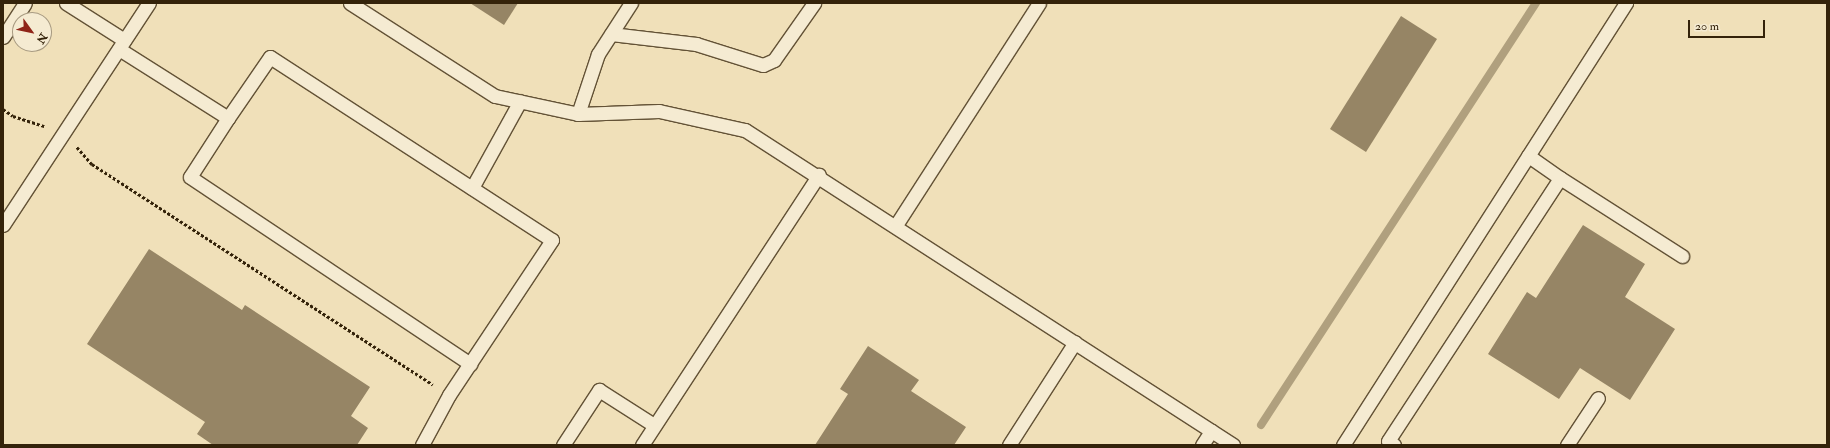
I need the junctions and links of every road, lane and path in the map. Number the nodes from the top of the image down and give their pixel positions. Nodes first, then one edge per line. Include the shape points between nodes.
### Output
1 (25, 3) edge
2 (66, 3) edge
3 (149, 3) edge
4 (350, 3) edge
5 (631, 3) edge
6 (814, 3) edge
7 (1039, 3) edge
8 (1626, 3) edge
9 (611, 34) junction
10 (3, 37) edge
11 (121, 44) junction
12 (520, 101) junction
13 (3, 109) edge
14 (578, 114) junction
15 (228, 118) junction
16 (64, 132) junction
17 (1528, 156) junction
18 (819, 175) junction
19 (1560, 178) junction
20 (472, 188) junction
21 (3, 225) edge
22 (896, 225) junction
23 (1682, 256) dead end
24 (1075, 342) junction
25 (470, 364) junction
26 (436, 386) dead end
27 (1598, 398) dead end
28 (654, 426) junction
29 (1211, 431) junction
30 (422, 445) edge
31 (563, 445) edge
32 (642, 445) edge
33 (1009, 445) edge
34 (1202, 445) edge
35 (1233, 445) edge
36 (1343, 445) edge
37 (1394, 445) edge
38 (1567, 445) edge

1 - 10 lane
2 - 11 lane
3 - 11 lane
4 - 12 lane via 495,96
5 - 9 lane
6 - 9 lane via 774,60 763,65 696,44
7 - 22 lane
8 - 17 lane
9 - 14 lane via 598,54
11 - 15 lane
11 - 16 lane
12 - 14 lane
12 - 20 lane
13 - 16 path via 13,116
14 - 18 lane via 659,111 745,130
15 - 20 lane via 270,57
15 - 25 lane via 190,177
16 - 21 lane
16 - 26 path via 92,164
17 - 19 lane
17 - 36 lane
18 - 22 lane
18 - 28 lane
19 - 23 lane
19 - 37 lane via 1388,441
20 - 25 lane via 552,240
22 - 24 lane
24 - 29 lane
24 - 33 lane
25 - 30 lane
27 - 38 lane
28 - 31 lane via 599,390
28 - 32 lane
29 - 34 lane
29 - 35 lane

